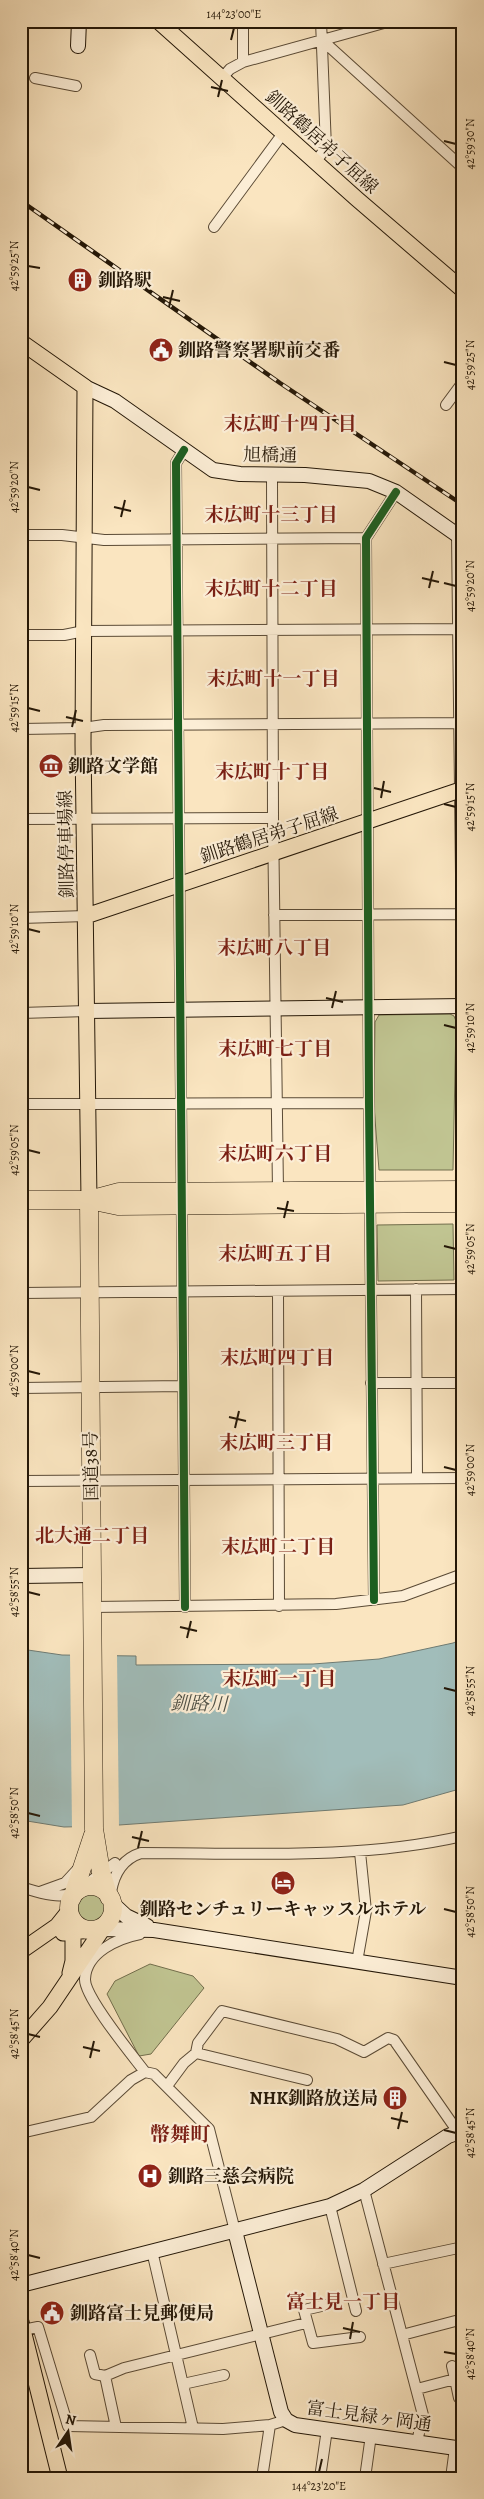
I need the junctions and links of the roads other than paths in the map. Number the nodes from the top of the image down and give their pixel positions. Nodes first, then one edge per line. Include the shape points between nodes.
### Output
1 (79, 21) edge
2 (158, 21) edge
3 (243, 21) edge
4 (321, 21) edge
5 (391, 21) edge
6 (322, 40) junction
7 (78, 46) dead end
8 (243, 62) junction
9 (35, 78) dead end
10 (222, 78) junction
11 (76, 86) dead end
12 (284, 132) junction
13 (316, 161) junction
14 (463, 168) edge
15 (214, 227) dead end
16 (463, 290) edge
17 (21, 342) edge
18 (463, 382) edge
19 (85, 387) junction
20 (446, 405) dead end
21 (184, 450) junction
22 (272, 475) junction
23 (396, 492) junction
24 (21, 535) edge
25 (84, 537) junction
26 (460, 537) edge
27 (366, 538) junction
28 (177, 539) junction
29 (272, 539) junction
30 (461, 629) edge
31 (272, 630) junction
32 (367, 630) junction
33 (178, 631) junction
34 (84, 632) junction
35 (21, 635) edge
36 (461, 723) edge
37 (273, 724) junction
38 (367, 724) junction
39 (178, 725) junction
40 (83, 728) junction
41 (21, 729) edge
42 (462, 773) edge
43 (461, 798) edge
44 (273, 818) junction
45 (21, 819) edge
46 (180, 819) junction
47 (85, 820) junction
48 (368, 822) junction
49 (461, 838) edge
50 (273, 853) junction
51 (181, 884) junction
52 (368, 914) junction
53 (462, 914) edge
54 (274, 915) junction
55 (86, 916) junction
56 (21, 918) edge
57 (462, 1006) edge
58 (275, 1008) junction
59 (369, 1008) junction
60 (180, 1009) junction
61 (87, 1011) junction
62 (21, 1013) edge
63 (463, 1043) edge
64 (277, 1103) junction
65 (368, 1103) junction
66 (21, 1104) edge
67 (88, 1104) junction
68 (182, 1104) junction
69 (463, 1190) edge
70 (278, 1191) junction
71 (371, 1198) junction
72 (182, 1199) junction
73 (21, 1200) edge
74 (89, 1200) junction
75 (463, 1203) edge
76 (416, 1289) junction
77 (463, 1289) edge
78 (371, 1290) junction
79 (90, 1291) junction
80 (278, 1291) junction
81 (21, 1292) edge
82 (182, 1293) junction
83 (371, 1383) junction
84 (417, 1383) junction
85 (463, 1383) edge
86 (90, 1386) junction
87 (183, 1386) junction
88 (21, 1388) edge
89 (278, 1478) junction
90 (372, 1478) junction
91 (417, 1478) junction
92 (463, 1478) edge
93 (184, 1479) junction
94 (92, 1480) junction
95 (21, 1481) edge
96 (463, 1574) edge
97 (92, 1575) junction
98 (21, 1576) edge
99 (374, 1600) junction
100 (279, 1606) junction
101 (92, 1607) junction
102 (185, 1607) junction
103 (463, 1836) edge
104 (360, 1852) junction
105 (91, 1853) junction
106 (114, 1865) junction
107 (21, 1887) edge
108 (40, 1892) junction
109 (110, 1899) junction
110 (82, 1913) junction
111 (154, 1930) junction
112 (171, 1932) junction
113 (45, 1936) junction
114 (21, 1951) edge
115 (357, 1962) junction
116 (69, 1977) junction
117 (463, 1978) edge
118 (21, 2040) edge
119 (196, 2053) junction
120 (145, 2072) junction
121 (307, 2080) dead end
122 (167, 2086) junction
123 (460, 2132) edge
124 (21, 2133) edge
125 (364, 2190) junction
126 (330, 2206) junction
127 (235, 2231) junction
128 (463, 2248) edge
129 (152, 2251) junction
130 (383, 2264) junction
131 (21, 2285) edge
132 (326, 2305) dead end
133 (356, 2311) dead end
134 (463, 2319) edge
135 (306, 2323) junction
136 (23, 2333) edge
137 (262, 2334) junction
138 (402, 2335) junction
139 (360, 2337) dead end
140 (90, 2355) dead end
141 (176, 2356) junction
142 (452, 2366) dead end
143 (224, 2374) dead end
144 (105, 2376) junction
145 (455, 2379) junction
146 (183, 2384) junction
147 (416, 2389) junction
148 (459, 2398) dead end
149 (286, 2420) junction
150 (270, 2425) junction
151 (116, 2427) junction
152 (193, 2428) junction
153 (327, 2429) junction
154 (371, 2435) junction
155 (418, 2442) junction
156 (459, 2448) edge
157 (60, 2478) edge
158 (262, 2478) edge
159 (320, 2478) edge
160 (365, 2478) edge
161 (451, 2478) edge

1 - 7 street
2 - 10 main road, 釧路鶴居弟子屈線
3 - 8 street
4 - 6 street
5 - 6 street
6 - 8 street
6 - 13 street via 326,148
6 - 14 street
8 - 10 street via 230,68
9 - 11 street
10 - 12 main road, 釧路鶴居弟子屈線
12 - 13 main road, 釧路鶴居弟子屈線
12 - 15 street
13 - 16 main road, 釧路鶴居弟子屈線
17 - 19 main road
18 - 20 street
19 - 21 street, 旭橋通 via 115,400
19 - 25 main road, 釧路停車場線
21 - 22 street, 旭橋通 via 213,470
21 - 28 street via 176,463
22 - 23 street, 旭橋通 via 369,481
22 - 29 street
23 - 26 street, 旭橋通
23 - 27 street
24 - 25 street
25 - 28 street via 104,540
25 - 34 main road, 釧路停車場線
26 - 30 street
27 - 29 street
27 - 32 street
28 - 29 street
28 - 33 street
29 - 31 street
30 - 32 street
30 - 36 street
31 - 32 street
31 - 33 street
31 - 37 street
32 - 38 street
33 - 34 street
33 - 39 street
34 - 35 street
34 - 40 main road, 釧路停車場線
36 - 38 street
36 - 42 street
37 - 38 street
37 - 39 street
37 - 44 street
38 - 48 street
39 - 40 street
39 - 46 street
40 - 41 street
40 - 47 main road, 釧路停車場線
42 - 43 street
43 - 48 main road, 釧路鶴居弟子屈線
43 - 49 street
44 - 46 street
44 - 50 street
45 - 47 street
46 - 47 street
46 - 51 street
47 - 55 main road, 釧路停車場線
48 - 50 main road, 釧路鶴居弟子屈線
48 - 52 street
49 - 53 street
50 - 51 main road, 釧路鶴居弟子屈線
50 - 54 street
51 - 55 main road, 釧路鶴居弟子屈線
51 - 60 street
52 - 53 street
52 - 54 street
52 - 59 street
53 - 57 street
54 - 58 street
55 - 56 street
55 - 61 main road, 釧路停車場線
57 - 59 street
57 - 63 street
58 - 59 street
58 - 60 street
58 - 64 street
59 - 65 street
60 - 61 street
60 - 68 street
61 - 62 street
61 - 67 main road, 釧路停車場線
64 - 65 street
64 - 68 street
64 - 70 street
65 - 71 street
66 - 67 street
67 - 68 street
67 - 74 main road, 釧路停車場線
68 - 72 street
69 - 71 highway
70 - 71 highway
70 - 72 highway
71 - 72 highway
71 - 75 highway
71 - 78 street
72 - 74 highway via 118,1206
72 - 82 street
73 - 74 highway
74 - 79 highway, 国道38号
76 - 77 street
76 - 78 street
76 - 84 street
78 - 80 street
78 - 83 street
79 - 81 street
79 - 82 street
79 - 86 highway, 国道38号
80 - 82 street
80 - 89 street
82 - 87 street
83 - 84 street
83 - 90 street
84 - 85 street
84 - 91 street
86 - 87 street
86 - 88 street
86 - 94 highway, 国道38号
87 - 93 street
89 - 90 street
89 - 93 street
89 - 100 street
90 - 91 street
90 - 99 street
91 - 92 street
93 - 94 street
93 - 102 street
94 - 95 street
94 - 97 highway, 国道38号
96 - 99 street via 403,1596
97 - 98 street
97 - 101 highway, 国道38号
99 - 100 street
100 - 102 street
101 - 102 street
101 - 105 highway, 国道38号 via 94,1829
103 - 104 street
104 - 106 street via 141,1853
104 - 115 street via 366,1911
105 - 106 highway, 国道38号
105 - 108 street via 65,1883
105 - 110 highway, 国道38号
106 - 109 highway, 国道38号
106 - 109 street via 116,1871
106 - 110 street
107 - 108 street
108 - 110 street
108 - 110 street via 66,1896
109 - 110 highway via 111,1916
109 - 110 highway via 105,1892 93,1887
109 - 111 street via 136,1922
110 - 111 street
110 - 113 main road
110 - 113 main road
110 - 116 main road
110 - 116 main road
111 - 112 street
112 - 115 street
112 - 120 street via 124,1937 108,1946 89,1966 85,1980 104,2016
113 - 114 main road
115 - 117 street
116 - 118 main road via 37,2024
119 - 121 street
119 - 122 street
119 - 123 street via 198,2043 222,2011 337,2039 364,2052 388,2038 394,2040
120 - 122 street via 154,2074
120 - 124 street via 131,2080 91,2117
122 - 127 street via 209,2128
123 - 125 street
125 - 126 street
125 - 130 street
126 - 127 street
126 - 133 street
127 - 129 street
127 - 137 street, 富士見緑ヶ岡通
128 - 130 street
129 - 131 street
129 - 141 street
130 - 138 street
132 - 135 street via 304,2310
134 - 138 street
135 - 137 street
135 - 139 street via 313,2343
136 - 151 street via 38,2327 68,2426
136 - 157 main road
137 - 141 street
137 - 149 street, 富士見緑ヶ岡通 via 281,2412
138 - 147 street
140 - 144 street via 95,2374
141 - 144 street via 124,2368
141 - 146 street
142 - 145 street
143 - 146 street
144 - 151 street
145 - 147 street
145 - 148 street
146 - 152 street
147 - 155 street via 423,2415
149 - 150 street
149 - 153 street, 富士見緑ヶ岡通 via 295,2425
150 - 152 street
150 - 158 street
151 - 152 street
153 - 154 street, 富士見緑ヶ岡通
153 - 159 street
154 - 155 street, 富士見緑ヶ岡通
154 - 160 street
155 - 156 street, 富士見緑ヶ岡通
156 - 161 street

